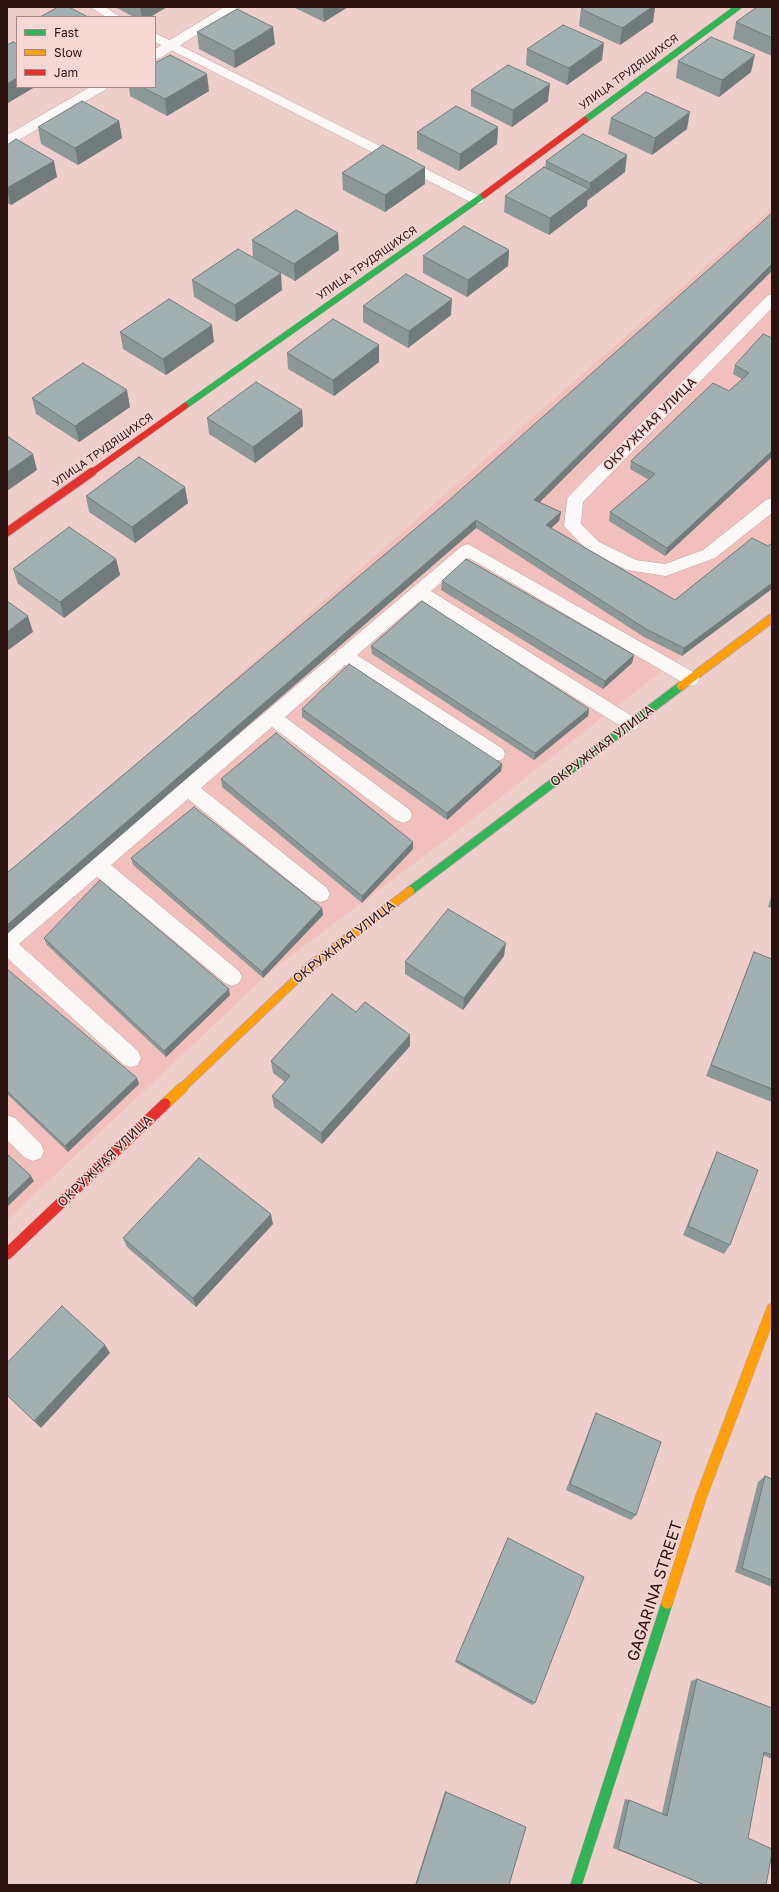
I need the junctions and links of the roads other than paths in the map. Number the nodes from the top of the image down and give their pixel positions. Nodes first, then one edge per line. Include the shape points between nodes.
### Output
1 (96, 7) edge
2 (234, 7) edge
3 (738, 7) edge
4 (113, 16) edge
5 (156, 37) edge
6 (172, 45) junction
7 (156, 54) edge
8 (98, 88) edge
9 (7, 141) edge
10 (477, 200) junction
11 (772, 300) edge
12 (772, 504) edge
13 (7, 532) edge
14 (419, 592) junction
15 (772, 618) edge
16 (344, 656) junction
17 (691, 679) junction
18 (272, 717) junction
19 (631, 724) junction
20 (496, 754) dead end
21 (188, 789) junction
22 (403, 815) dead end
23 (97, 865) junction
24 (320, 894) dead end
25 (7, 944) edge
26 (232, 977) dead end
27 (131, 1058) dead end
28 (7, 1125) edge
29 (33, 1151) dead end
30 (7, 1254) edge
31 (772, 1309) edge
32 (576, 1885) edge

1 - 4 lane
2 - 6 street
3 - 10 street, УЛИЦА ТРУДЯЩИХСЯ
5 - 6 lane
6 - 7 street
6 - 10 lane
8 - 9 street
10 - 13 street, УЛИЦА ТРУДЯЩИХСЯ
11 - 12 lane, ОКРУЖНАЯ УЛИЦА via 575,500 572,526 593,546 633,566 666,570 709,554
14 - 16 lane
14 - 17 lane via 468,550
14 - 19 lane
15 - 17 street, ОКРУЖНАЯ УЛИЦА
16 - 18 lane
16 - 20 lane
17 - 19 street, ОКРУЖНАЯ УЛИЦА
18 - 21 lane
18 - 22 lane
19 - 30 street, ОКРУЖНАЯ УЛИЦА via 309,967
21 - 23 lane
21 - 24 lane
23 - 25 lane
23 - 26 lane
25 - 27 lane
28 - 29 lane
31 - 32 street, GAGARINA STREET via 701,1497

